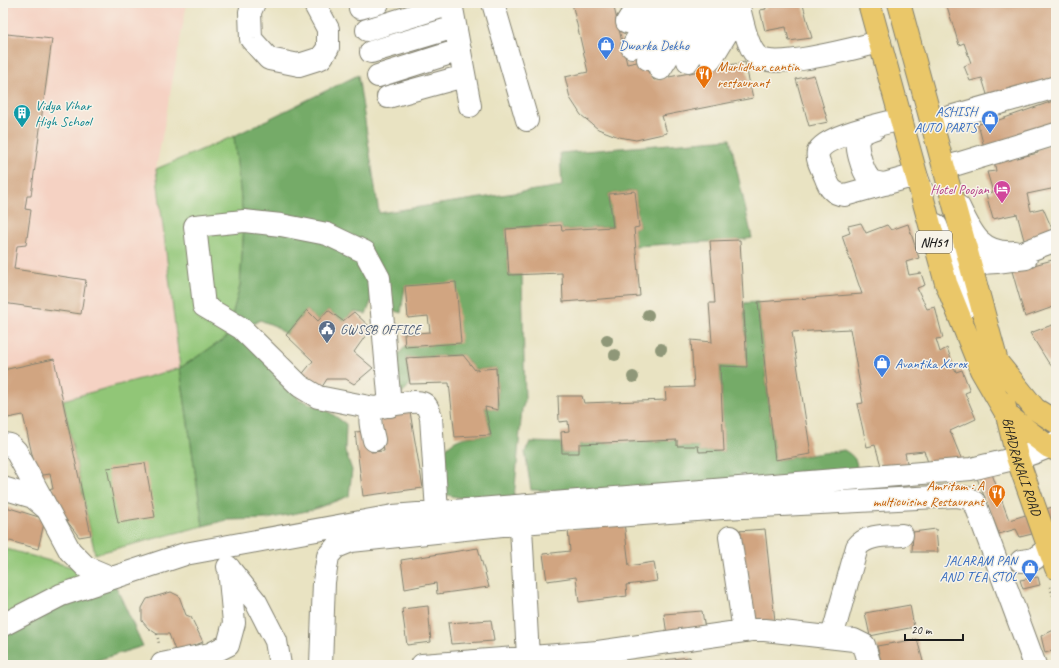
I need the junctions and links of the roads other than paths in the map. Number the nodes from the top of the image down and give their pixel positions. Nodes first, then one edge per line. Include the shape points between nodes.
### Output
1 (254, 3) edge
2 (314, 3) edge
3 (493, 3) edge
4 (639, 3) edge
5 (658, 3) edge
6 (681, 3) edge
7 (702, 3) edge
8 (869, 3) edge
9 (899, 3) edge
10 (451, 4) edge
11 (734, 6) edge
12 (627, 22) dead end
13 (455, 27) junction
14 (367, 30) dead end
15 (880, 42) junction
16 (460, 50) junction
17 (371, 52) dead end
18 (647, 58) junction
19 (711, 59) dead end
20 (688, 61) dead end
21 (378, 76) dead end
22 (464, 76) junction
23 (1056, 87) edge
24 (388, 97) dead end
25 (470, 106) dead end
26 (527, 120) dead end
27 (893, 121) junction
28 (932, 122) junction
29 (1056, 134) edge
30 (916, 175) junction
31 (947, 177) junction
32 (885, 184) junction
33 (1056, 240) edge
34 (1056, 249) edge
35 (1026, 258) junction
36 (992, 262) junction
37 (970, 264) junction
38 (974, 354) junction
39 (997, 362) junction
40 (382, 407) junction
41 (1006, 415) junction
42 (1056, 422) edge
43 (374, 440) dead end
44 (3, 444) edge
45 (1054, 446) edge
46 (1017, 457) junction
47 (3, 488) edge
48 (48, 510) junction
49 (437, 512) junction
50 (521, 514) junction
51 (902, 535) dead end
52 (730, 537) dead end
53 (212, 549) junction
54 (1052, 558) edge
55 (1021, 561) dead end
56 (229, 568) junction
57 (112, 578) junction
58 (3, 625) edge
59 (744, 631) junction
60 (832, 637) junction
61 (528, 657) junction
62 (599, 659) edge
63 (162, 664) edge
64 (280, 665) edge
65 (321, 665) edge
66 (422, 665) edge
67 (870, 665) edge
68 (1035, 665) edge

1 - 2 street via 250,12 251,39 269,59 299,65 321,58 328,48 328,29
3 - 26 street
4 - 12 street
5 - 18 street
6 - 18 street
7 - 18 street
8 - 15 main road, NH51
9 - 28 main road, NH51
10 - 13 street
10 - 14 street
11 - 15 street via 756,55 774,62 798,60
11 - 19 street
11 - 20 street
13 - 16 street
13 - 17 street
15 - 27 main road, NH51
16 - 21 street
16 - 22 street
22 - 24 street
22 - 25 street
23 - 28 street
27 - 30 main road, NH51
27 - 32 street via 865,132 858,138 856,146 868,178 874,183
27 - 32 street via 845,134 825,144 818,152 829,188 837,194 845,195
28 - 31 main road, NH51
29 - 31 street
30 - 32 street
30 - 37 street via 946,249 954,257
30 - 38 main road, NH51 via 946,283
31 - 33 street via 976,238 989,249 1002,253 1015,252
31 - 37 main road, NH51
33 - 36 street via 1004,260
34 - 35 street
35 - 36 street
35 - 39 street via 991,270 984,276 984,298
36 - 37 street
37 - 38 street via 960,268 957,277
37 - 39 main road, NH51
38 - 41 main road, NH51
39 - 41 main road, BHADRAKALI ROAD
39 - 42 main road, NH51 via 1035,409
40 - 40 street via 379,278 365,252 327,234 281,225 244,221 195,226 204,306 241,328 300,386 318,397
40 - 43 street via 370,413
40 - 49 street via 422,403 427,406 431,417
41 - 45 main road, NH51
41 - 46 main road, BHADRAKALI ROAD
44 - 48 street via 10,445 16,452
45 - 46 street
46 - 50 street via 971,469
46 - 54 main road, BHADRAKALI ROAD
47 - 48 street via 33,496
48 - 57 street via 70,551 86,567
49 - 50 street
49 - 53 street via 393,516
50 - 61 street
50 - 65 street via 351,541 336,547 328,556 324,582
50 - 68 street via 724,508 956,496 968,498 975,503
51 - 60 street via 871,538 861,542 857,547
52 - 59 street
53 - 56 street
53 - 57 street via 185,554
54 - 55 street
56 - 63 street via 234,623 228,645 210,654
56 - 64 street via 256,602 276,641
57 - 58 street via 61,595
59 - 60 street via 765,630
59 - 62 street
60 - 67 street via 854,640 864,645
61 - 62 street
61 - 66 street

